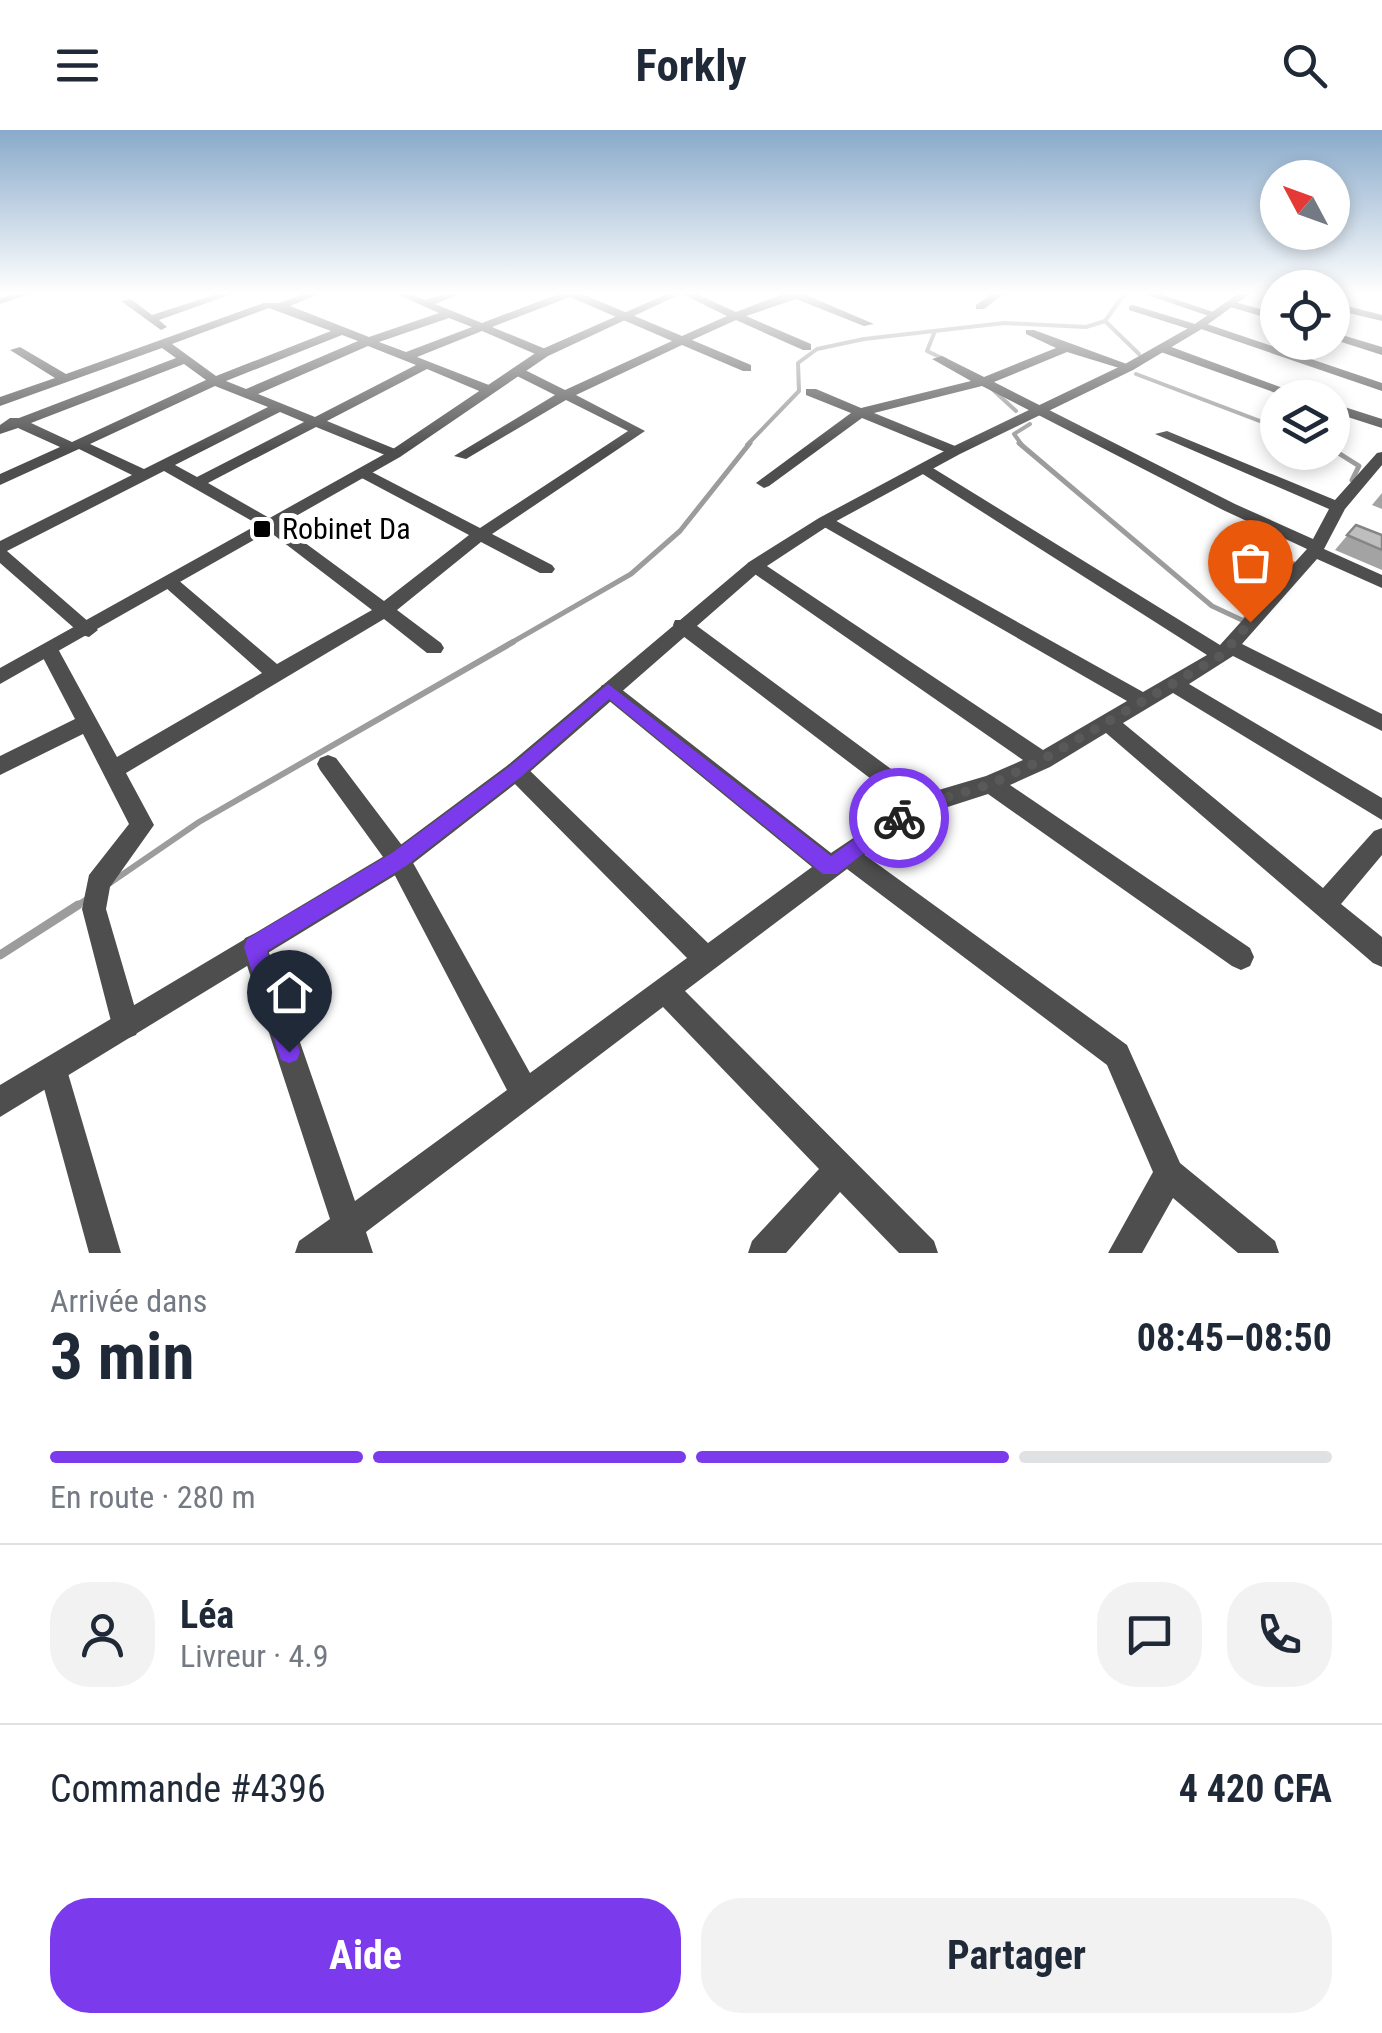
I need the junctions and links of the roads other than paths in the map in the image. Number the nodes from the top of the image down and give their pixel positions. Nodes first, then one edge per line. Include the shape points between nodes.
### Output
1 (154, 345) edge
2 (174, 345) edge
3 (305, 345) edge
4 (358, 345) edge
5 (370, 345) edge
6 (433, 345) edge
7 (526, 345) edge
8 (560, 345) edge
9 (674, 345) edge
10 (694, 345) edge
11 (804, 345) edge
12 (1060, 345) edge
13 (1166, 345) edge
14 (1291, 345) edge
15 (807, 347) dead end
16 (1066, 348) junction
17 (1162, 348) junction
18 (16, 350) dead end
19 (544, 353) junction
20 (403, 358) junction
21 (185, 359) junction
22 (938, 359) dead end
23 (424, 366) junction
24 (1129, 367) junction
25 (748, 368) dead end
26 (518, 371) junction
27 (64, 378) junction
28 (215, 381) junction
29 (983, 382) junction
30 (1260, 383) edge
31 (1382, 386) edge
32 (489, 390) junction
33 (812, 392) dead end
34 (246, 394) junction
35 (566, 395) junction
36 (0, 402) edge
37 (278, 407) junction
38 (1038, 410) junction
39 (861, 412) junction
40 (1350, 413) edge
41 (0, 418) edge
42 (312, 420) junction
43 (19, 422) junction
44 (1382, 424) edge
45 (0, 430) edge
46 (1162, 434) dead end
47 (75, 445) junction
48 (955, 451) junction
49 (395, 454) junction
50 (461, 456) dead end
51 (164, 465) junction
52 (1377, 467) edge
53 (924, 468) junction
54 (363, 473) junction
55 (144, 475) junction
56 (0, 480) edge
57 (197, 483) junction
58 (764, 483) dead end
59 (1338, 507) junction
60 (825, 521) junction
61 (272, 526) junction
62 (480, 534) junction
63 (1314, 549) junction
64 (0, 551) edge
65 (755, 566) junction
66 (546, 569) dead end
67 (1382, 582) edge
68 (171, 583) junction
69 (384, 610) junction
70 (682, 625) junction
71 (89, 630) junction
72 (434, 648) dead end
73 (1226, 650) junction
74 (50, 652) junction
75 (276, 674) junction
76 (0, 677) edge
77 (1173, 684) junction
78 (608, 690) junction
79 (1143, 701) junction
80 (1107, 722) junction
81 (88, 723) junction
82 (1382, 723) edge
83 (1042, 760) junction
84 (328, 764) dead end
85 (0, 766) edge
86 (112, 770) junction
87 (516, 771) junction
88 (991, 784) junction
89 (922, 805) junction
90 (1382, 810) edge
91 (1382, 838) edge
92 (399, 860) junction
93 (839, 861) junction
94 (1324, 905) junction
95 (254, 947) junction
96 (1382, 954) edge
97 (1240, 957) dead end
98 (706, 960) junction
99 (664, 990) junction
100 (126, 1025) junction
101 (53, 1070) junction
102 (526, 1094) junction
103 (0, 1102) edge
104 (840, 1169) junction
105 (1169, 1174) junction
106 (352, 1240) edge
107 (105, 1253) edge
108 (311, 1253) edge
109 (764, 1253) edge
110 (922, 1253) edge
111 (1124, 1253) edge
112 (1264, 1253) edge

1 - 27 street
2 - 21 street
3 - 28 street
4 - 34 street
5 - 20 street
6 - 20 street
7 - 19 street
8 - 19 street
9 - 35 street
10 - 25 street
11 - 15 street
12 - 16 street
13 - 17 street
14 - 31 street
16 - 24 street
16 - 29 street
17 - 24 street
17 - 30 street
18 - 27 street
19 - 26 street
20 - 23 street
21 - 28 street
21 - 43 street
22 - 29 street
23 - 32 street
23 - 42 street
24 - 38 street
26 - 32 street
26 - 35 street
27 - 36 street
28 - 34 street
28 - 47 street
29 - 38 street
29 - 39 street
32 - 49 street
33 - 39 street
34 - 37 street
35 - 50 street
35 - 62 street via 638,431
37 - 42 street
37 - 51 street
38 - 48 street
38 - 63 street
39 - 48 street
39 - 58 street
40 - 44 street
41 - 43 street
42 - 49 street
42 - 57 street
43 - 45 street
43 - 47 street
46 - 59 street
47 - 55 street
47 - 56 street
48 - 53 street
49 - 54 street
51 - 55 street
51 - 57 street
52 - 59 street
53 - 60 street
53 - 73 street
54 - 61 street
54 - 62 street
55 - 64 street
57 - 61 street
59 - 63 street
60 - 65 street
60 - 79 street
61 - 68 street
61 - 69 street
62 - 66 street
62 - 69 street
63 - 67 street
63 - 73 street
64 - 71 street
65 - 70 street
65 - 83 street
68 - 71 street
68 - 75 street
69 - 72 street
69 - 75 street
70 - 78 street
70 - 89 street
71 - 74 street
73 - 77 street
73 - 82 street
74 - 76 street
74 - 81 street
75 - 86 street
77 - 79 street
77 - 90 street
78 - 87 street
78 - 93 street
79 - 80 street
80 - 83 street
80 - 94 street
81 - 85 street
81 - 86 street
83 - 88 street
84 - 92 street
86 - 100 street via 142,825 96,896
87 - 92 street
87 - 98 street
88 - 89 street
88 - 97 street
89 - 93 street
91 - 94 street
92 - 95 street
92 - 102 street
93 - 98 street
93 - 105 street via 1117,1055
94 - 96 street
95 - 100 street
95 - 106 street
98 - 99 street
99 - 102 street
99 - 104 street
100 - 101 street
101 - 103 street
101 - 107 street
102 - 106 street
104 - 109 street
104 - 110 street
105 - 111 street
105 - 112 street
106 - 108 street

